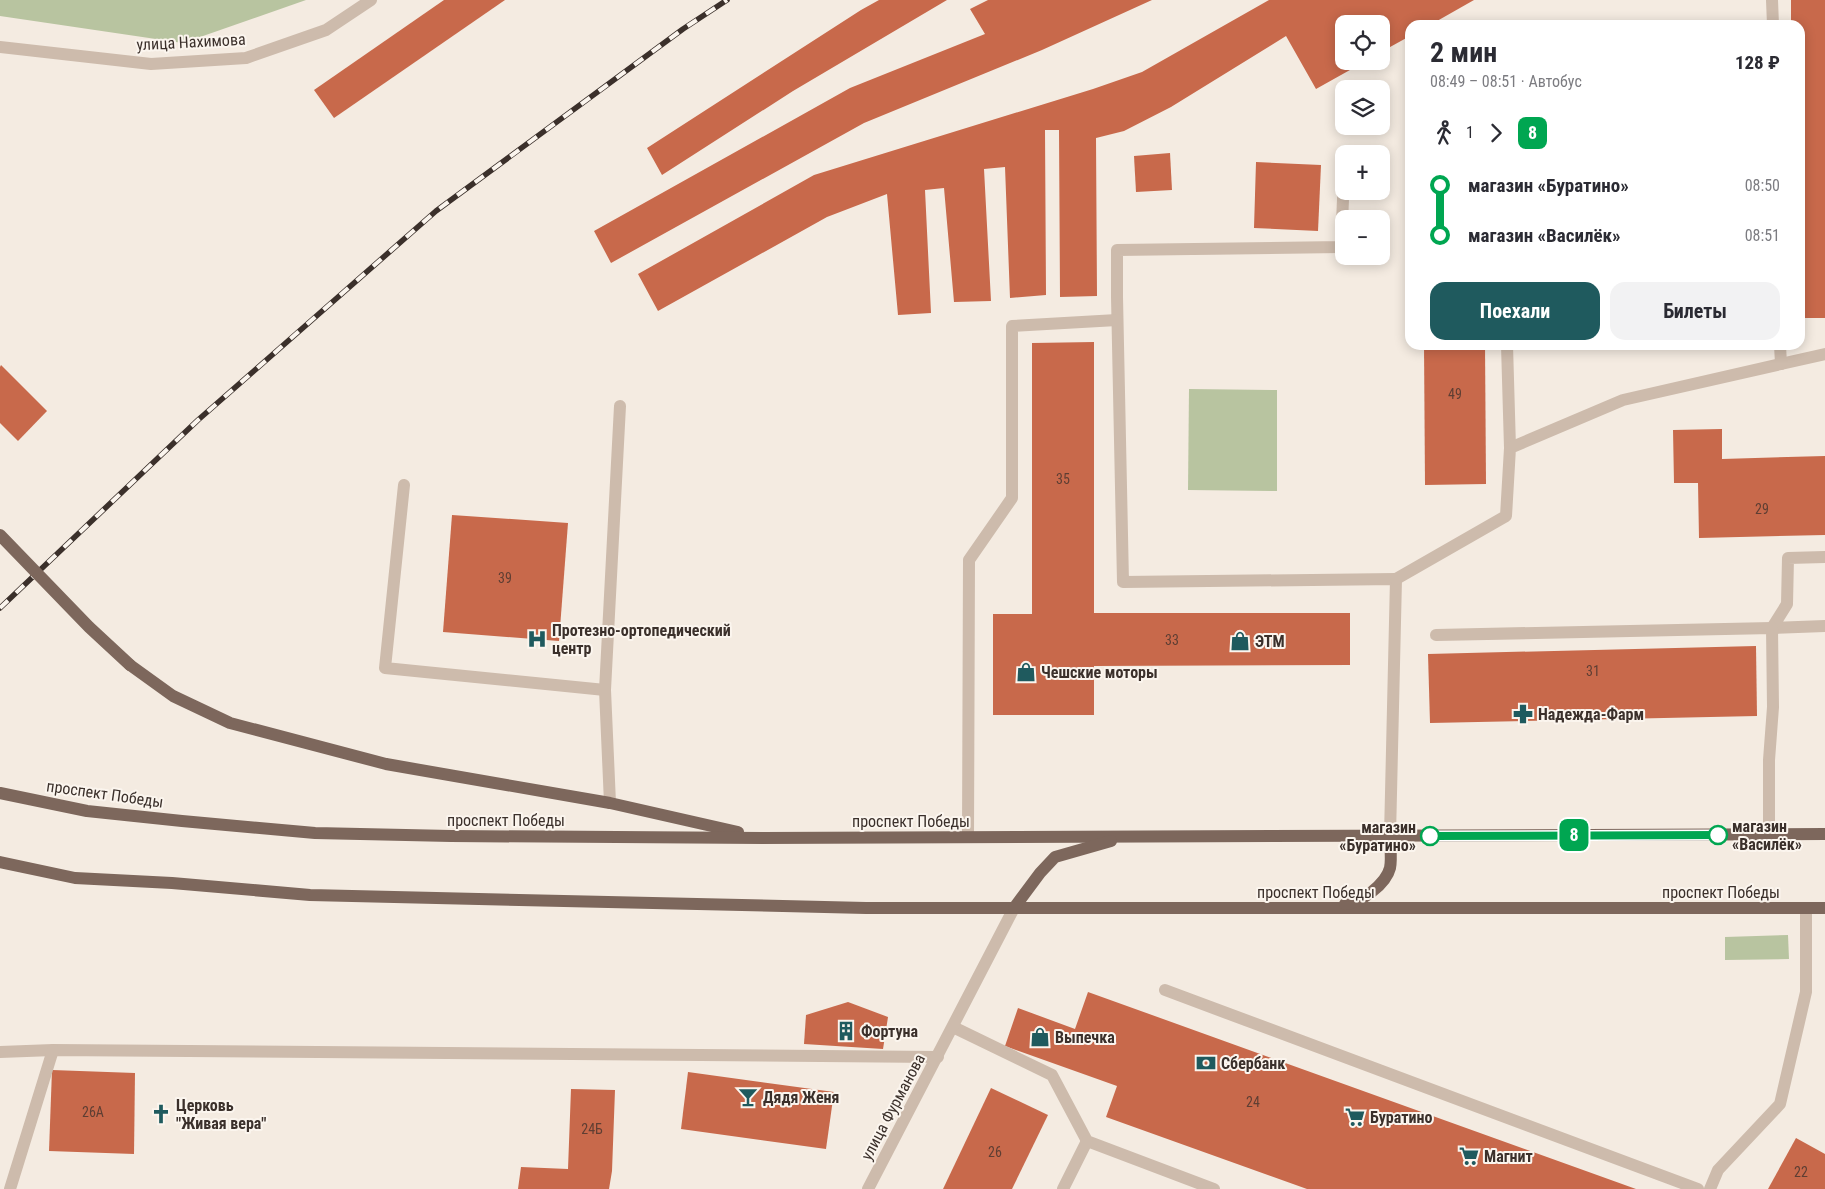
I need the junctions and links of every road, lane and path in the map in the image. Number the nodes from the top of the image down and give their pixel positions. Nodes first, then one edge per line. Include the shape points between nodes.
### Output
1 (371, 0) edge
2 (1772, 0) edge
3 (1773, 20) edge
4 (0, 46) edge
5 (1343, 200) edge
6 (1117, 320) junction
7 (1507, 350) edge
8 (1780, 350) edge
9 (1825, 354) edge
10 (1781, 364) junction
11 (620, 406) dead end
12 (1510, 448) junction
13 (404, 485) dead end
14 (0, 535) edge
15 (1825, 557) edge
16 (1396, 579) junction
17 (1825, 626) edge
18 (1772, 628) junction
19 (1436, 635) dead end
20 (605, 690) junction
21 (0, 793) edge
22 (610, 803) junction
23 (1825, 834) edge
24 (1769, 835) junction
25 (1390, 836) junction
26 (968, 837) junction
27 (1128, 837) junction
28 (762, 838) junction
29 (0, 862) edge
30 (1014, 908) junction
31 (1288, 908) junction
32 (1806, 908) junction
33 (1825, 908) edge
34 (1165, 990) dead end
35 (953, 1027) junction
36 (53, 1050) junction
37 (0, 1052) edge
38 (938, 1056) junction
39 (1087, 1141) junction
40 (10, 1189) edge
41 (868, 1189) edge
42 (1063, 1189) edge
43 (1214, 1189) edge
44 (1698, 1189) edge
45 (1710, 1189) edge

1 - 4 street, улица Нахимова via 326,30 246,58 151,64
2 - 3 street
5 - 6 street via 1341,247 1117,250
6 - 16 street via 1123,582
6 - 26 street via 1012,326 1012,498 969,560
7 - 12 street
8 - 10 street
9 - 10 street
10 - 12 street via 1623,400
11 - 20 street
12 - 16 street via 1506,516
13 - 20 street via 385,668
14 - 22 main road, bridge via 130,665 173,696 230,723 386,764
15 - 18 street via 1788,558 1787,604
16 - 25 street
17 - 18 street
18 - 19 street
18 - 24 street
20 - 22 street
21 - 28 main road, проспект Победы via 87,812 315,833
22 - 28 main road
23 - 24 main road, проспект Победы
24 - 25 main road, проспект Победы
25 - 27 main road, проспект Победы
25 - 31 main road via 1390,869 1373,893 1350,904
26 - 27 main road, проспект Победы
26 - 28 main road, проспект Победы
27 - 30 main road via 1055,857
29 - 30 main road, проспект Победы via 75,878 310,895 866,908
30 - 31 main road, проспект Победы
30 - 35 street, улица Фурманова
31 - 32 main road, проспект Победы
32 - 33 main road, проспект Победы
32 - 45 street via 1806,992 1780,1104 1718,1170
34 - 44 street
35 - 38 street, улица Фурманова
35 - 39 street via 1052,1075
36 - 37 street
36 - 38 street
36 - 40 street
38 - 41 street, улица Фурманова
39 - 42 street
39 - 43 street

